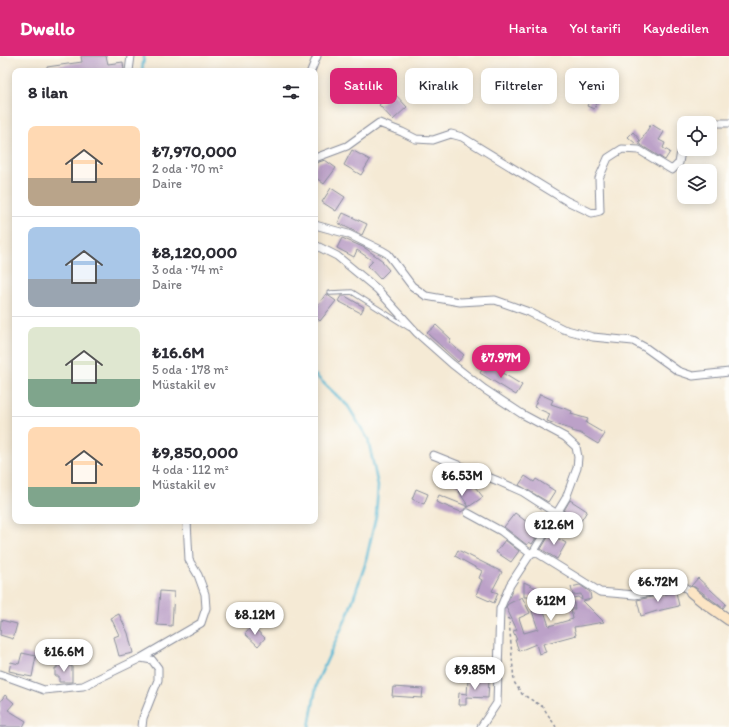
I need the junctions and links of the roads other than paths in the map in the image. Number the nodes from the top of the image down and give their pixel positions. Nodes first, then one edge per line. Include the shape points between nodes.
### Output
1 (131, 56) edge
2 (317, 56) edge
3 (129, 68) edge
4 (312, 68) edge
5 (717, 123) edge
6 (729, 123) edge
7 (679, 156) edge
8 (318, 157) edge
9 (318, 226) edge
10 (318, 247) edge
11 (330, 293) dead end
12 (417, 333) junction
13 (729, 372) edge
14 (433, 455) dead end
15 (468, 513) dead end
16 (557, 514) junction
17 (187, 524) edge
18 (532, 552) junction
19 (691, 592) joint
20 (729, 620) edge
21 (141, 658) junction
22 (0, 674) edge
23 (142, 727) edge
24 (481, 727) edge

1 - 3 street
2 - 4 street
5 - 6 street
7 - 8 street via 678,163 672,170 639,150 622,149 608,158 599,178 600,211 592,213 567,201 462,137 451,134 433,140 416,139 379,123 347,146
9 - 13 street via 348,234 388,254 412,286 426,296 460,302 495,300 529,312 563,329 593,337 633,341 678,371 694,376
10 - 12 street via 336,256 377,289
11 - 12 lane via 352,292
12 - 16 street via 484,389 522,414 565,437 576,447 577,468
14 - 16 street via 516,490
15 - 18 street
16 - 18 street
17 - 21 street via 189,560 205,594 206,608 201,623
18 - 19 street via 600,592 635,595 683,586
18 - 24 street via 510,585 500,609 497,703
19 - 20 street
21 - 22 street via 83,686 44,690
21 - 23 street via 152,660 158,668 158,680

